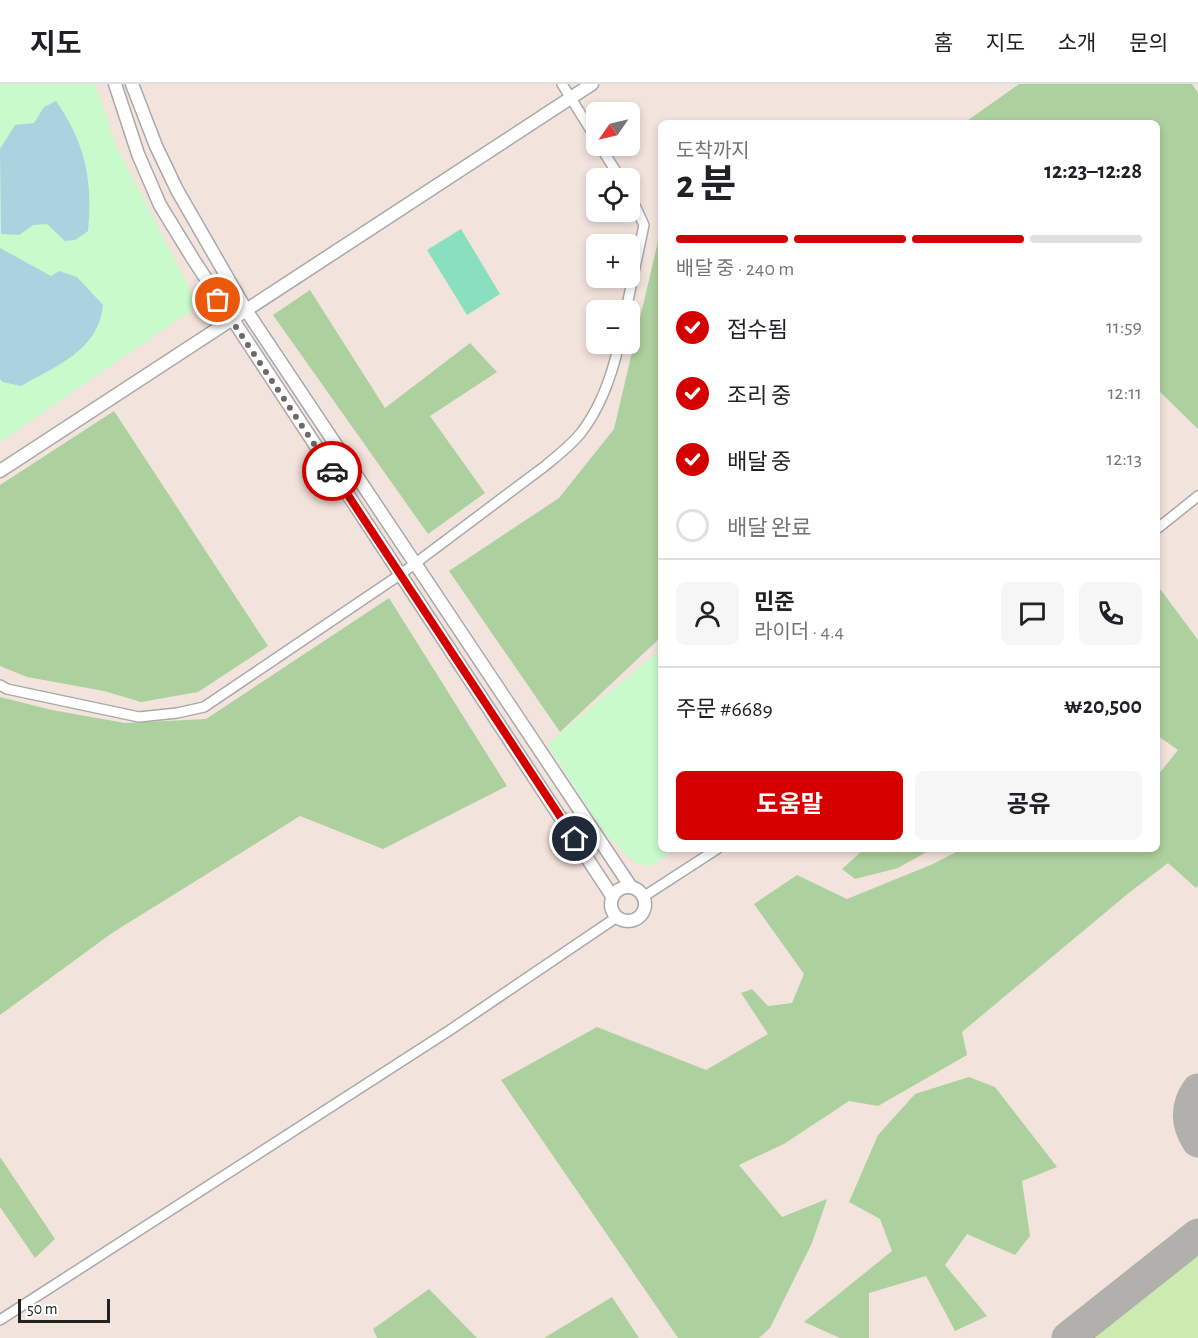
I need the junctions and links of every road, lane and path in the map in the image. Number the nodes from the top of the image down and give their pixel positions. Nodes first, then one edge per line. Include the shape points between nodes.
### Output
1 (115, 84) edge
2 (132, 84) edge
3 (562, 84) edge
4 (592, 84) edge
5 (571, 97) junction
6 (586, 122) edge
7 (640, 216) edge
8 (628, 300) edge
9 (246, 310) junction
10 (231, 320) junction
11 (616, 354) edge
12 (0, 471) edge
13 (1198, 496) edge
14 (1160, 526) edge
15 (415, 563) junction
16 (401, 574) junction
17 (0, 685) edge
18 (712, 852) edge
19 (631, 887) junction
20 (612, 896) junction
21 (643, 897) junction
22 (617, 917) junction
23 (0, 1320) edge

1 - 10 street via 160,205
2 - 9 street via 177,190
3 - 5 street
4 - 5 street
5 - 6 street
5 - 9 street
7 - 8 street via 644,225
9 - 10 street
9 - 15 street
10 - 12 street
10 - 16 street
11 - 15 street via 604,390 580,434 545,466
13 - 14 street
15 - 16 street
15 - 19 street
16 - 17 street via 204,707 139,717 8,690
16 - 20 street
18 - 21 street
19 - 20 street
19 - 21 street
20 - 22 street via 611,907
21 - 22 street via 644,908 638,918 627,921
22 - 23 street via 450,1030

